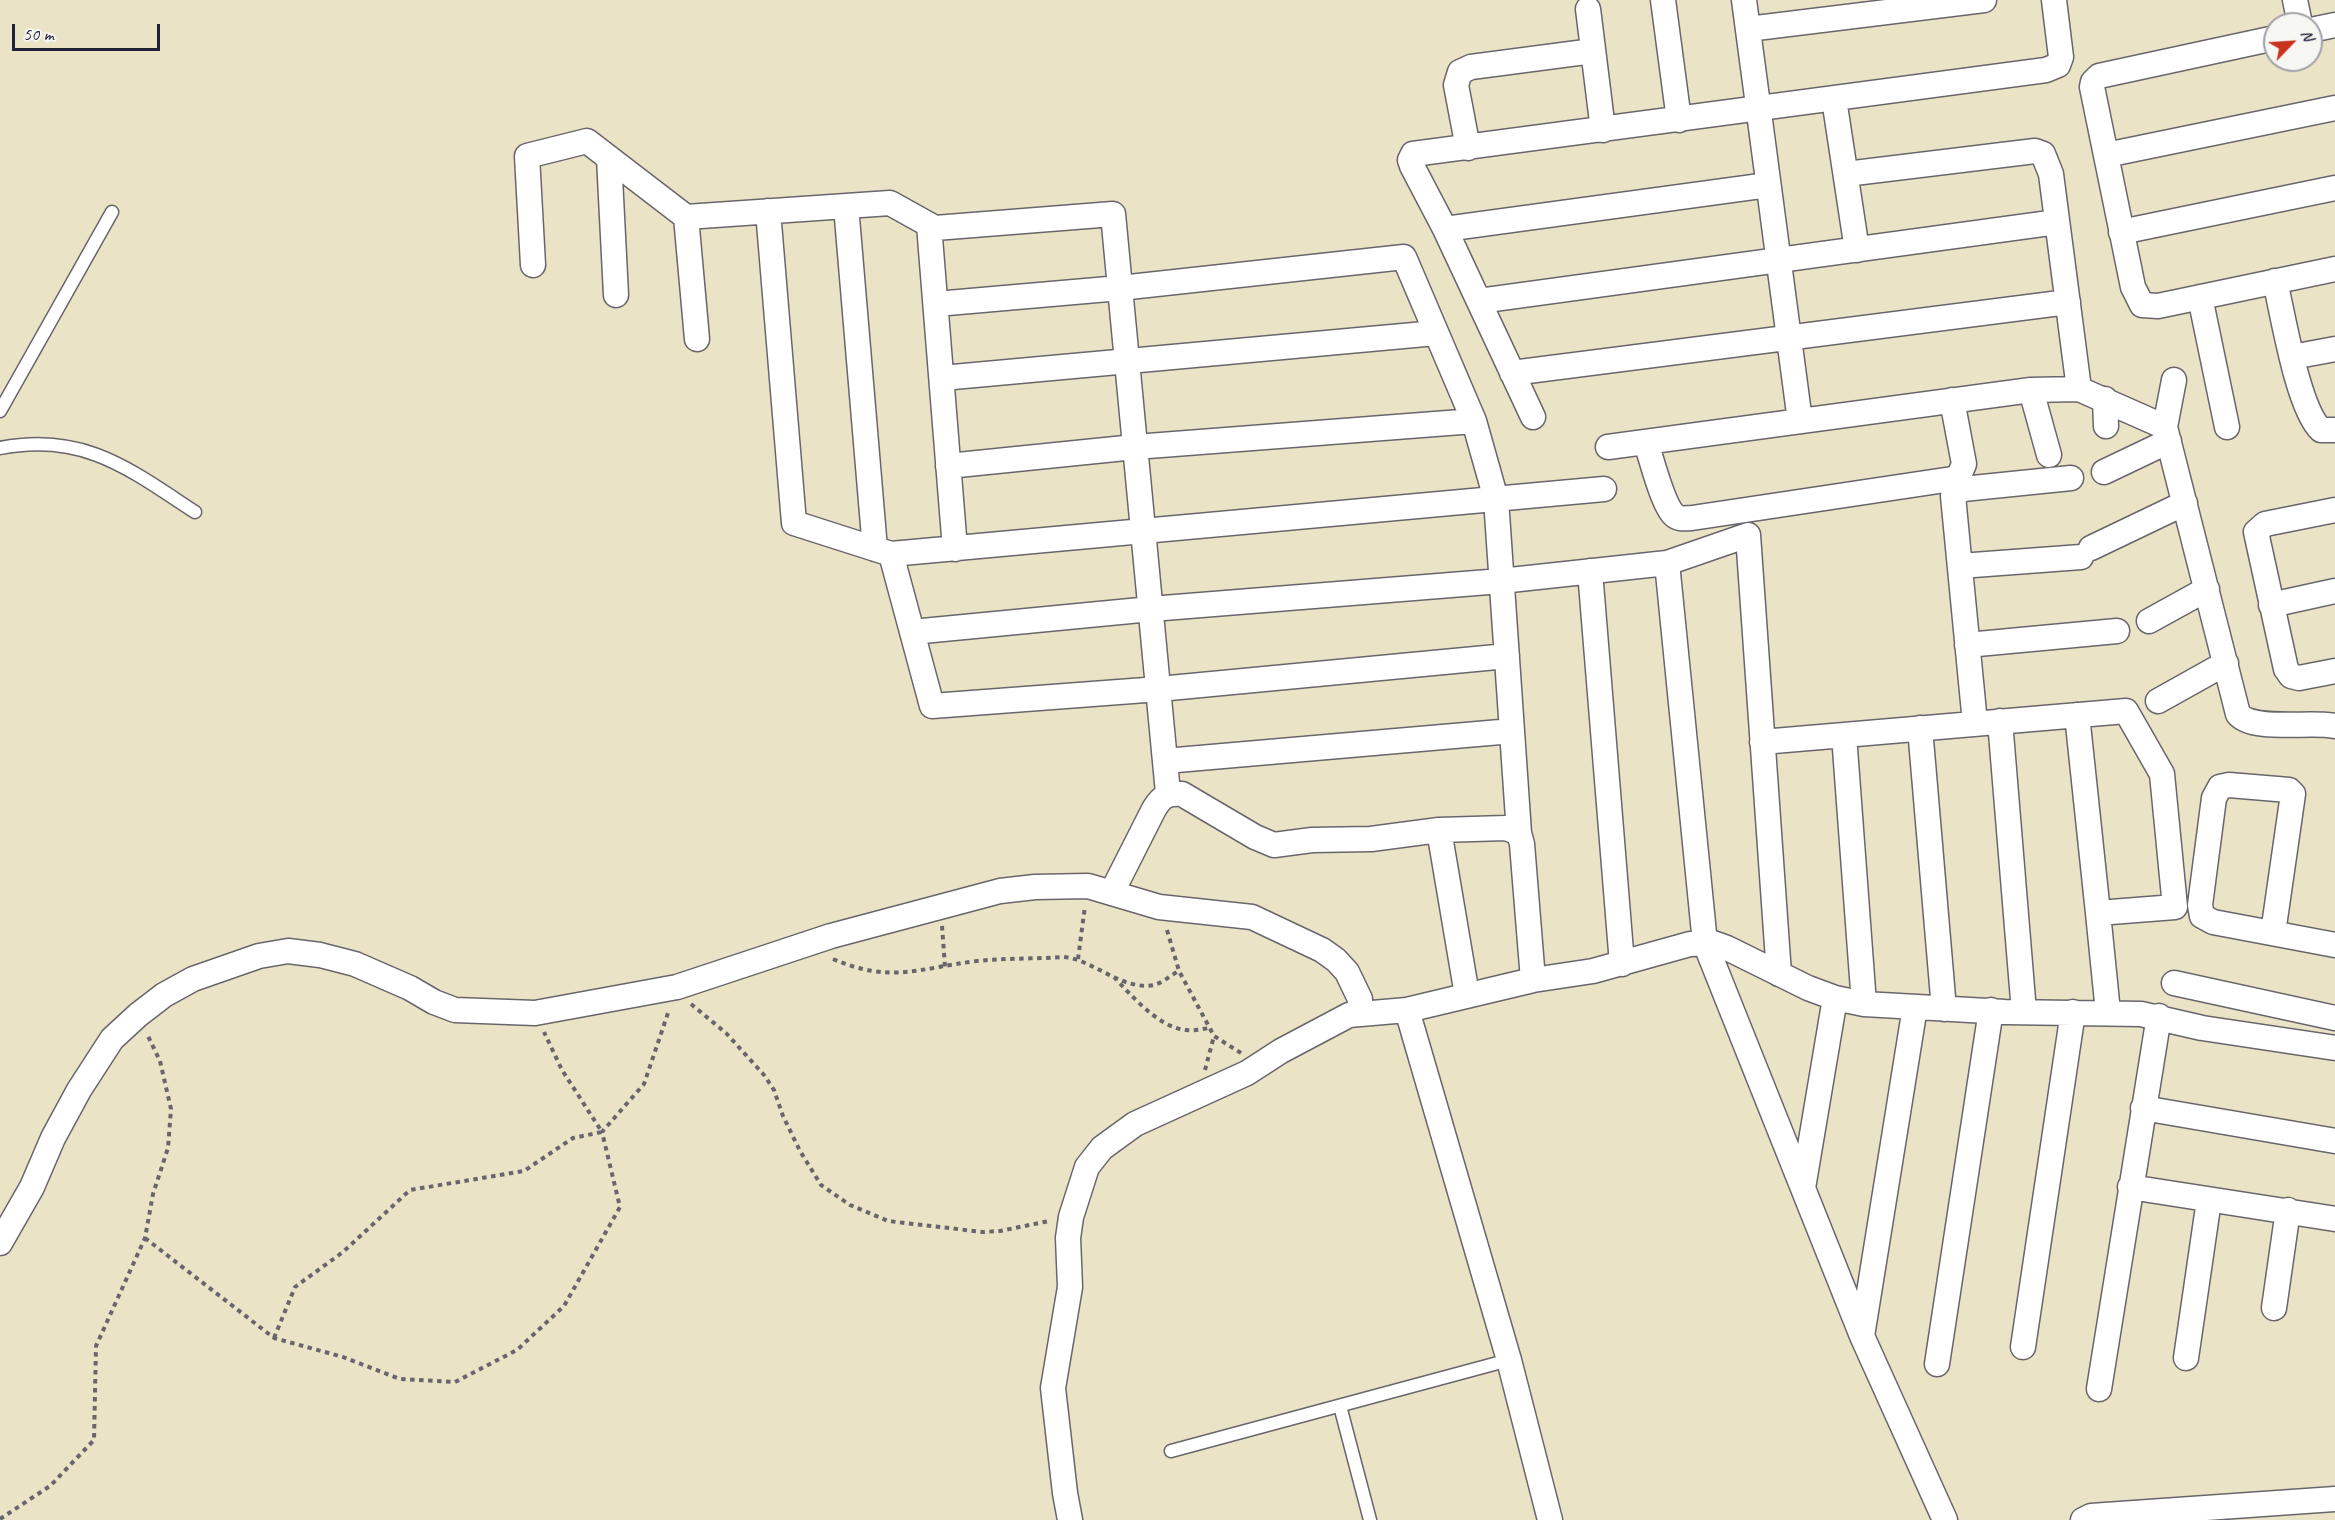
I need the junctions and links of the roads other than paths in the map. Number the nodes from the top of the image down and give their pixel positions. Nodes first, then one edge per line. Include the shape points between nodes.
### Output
1 (1663, 0) edge
2 (1744, 0) edge
3 (1984, 0) edge
4 (2054, 0) edge
5 (1588, 9) dead end
6 (1748, 29) junction
7 (2263, 41) edge
8 (1593, 51) junction
9 (1834, 99) junction
10 (2335, 108) edge
11 (1758, 109) junction
12 (1679, 120) junction
13 (1603, 130) junction
14 (1468, 148) junction
15 (2106, 155) junction
16 (609, 158) junction
17 (1846, 174) junction
18 (1768, 185) junction
19 (2335, 188) edge
20 (846, 206) junction
21 (768, 211) junction
22 (112, 212) dead end
23 (686, 217) junction
24 (2057, 222) junction
25 (930, 225) junction
26 (1445, 229) junction
27 (2121, 232) junction
28 (1857, 250) junction
29 (1778, 261) junction
30 (533, 266) dead end
31 (2335, 269) edge
32 (2276, 282) junction
33 (1120, 288) junction
34 (616, 295) dead end
35 (2200, 297) junction
36 (1479, 302) junction
37 (2068, 302) junction
38 (936, 304) junction
39 (1436, 333) junction
40 (1789, 337) junction
41 (697, 339) dead end
42 (2335, 349) edge
43 (2292, 357) junction
44 (1127, 362) junction
45 (1512, 373) junction
46 (942, 378) junction
47 (2174, 380) dead end
48 (2079, 389) junction
49 (2031, 390) junction
50 (2105, 399) junction
51 (1952, 400) junction
52 (0, 411) edge
53 (1533, 417) dead end
54 (1474, 421) junction
55 (1800, 421) junction
56 (2106, 426) dead end
57 (2227, 427) dead end
58 (2335, 430) edge
59 (2167, 434) junction
60 (1646, 442) junction
61 (1135, 447) junction
62 (1608, 447) dead end
63 (0, 448) edge
64 (2049, 455) dead end
65 (948, 466) junction
66 (2104, 472) dead end
67 (2072, 478) dead end
68 (1604, 489) dead end
69 (1496, 499) junction
70 (2185, 503) junction
71 (2335, 510) edge
72 (195, 512) dead end
73 (1144, 532) junction
74 (955, 549) junction
75 (883, 552) junction
76 (1667, 563) junction
77 (1960, 566) junction
78 (1590, 571) junction
79 (1502, 581) junction
80 (2207, 590) junction
81 (2335, 591) edge
82 (2271, 605) junction
83 (1151, 609) junction
84 (2149, 621) dead end
85 (2117, 631) dead end
86 (912, 632) junction
87 (1967, 645) junction
88 (1507, 656) junction
89 (2226, 663) junction
90 (2335, 671) edge
91 (1159, 689) junction
92 (2158, 701) dead end
93 (2076, 715) junction
94 (2000, 721) junction
95 (1975, 723) junction
96 (2335, 726) edge
97 (1920, 728) junction
98 (1512, 731) junction
99 (1844, 735) junction
100 (1762, 742) junction
101 (1166, 761) junction
102 (1168, 793) junction
103 (1439, 830) junction
104 (1519, 833) junction
105 (1112, 892) junction
106 (2098, 914) junction
107 (2273, 933) junction
108 (1705, 943) junction
109 (2335, 945) edge
110 (1622, 964) junction
111 (1779, 974) junction
112 (1533, 980) junction
113 (2174, 983) dead end
114 (1467, 996) junction
115 (1835, 999) junction
116 (1864, 1004) junction
117 (1915, 1007) junction
118 (1944, 1009) junction
119 (1407, 1010) junction
120 (1991, 1010) junction
121 (2073, 1011) junction
122 (2024, 1012) junction
123 (2108, 1012) junction
124 (1360, 1014) junction
125 (2159, 1016) junction
126 (2335, 1018) edge
127 (2335, 1048) edge
128 (2143, 1108) junction
129 (2335, 1141) edge
130 (2130, 1187) junction
131 (1803, 1188) junction
132 (2209, 1200) junction
133 (2288, 1210) junction
134 (2335, 1219) edge
135 (0, 1244) edge
136 (2274, 1308) dead end
137 (1862, 1336) junction
138 (2023, 1347) dead end
139 (2186, 1358) dead end
140 (1509, 1360) junction
141 (1937, 1364) dead end
142 (2099, 1389) dead end
143 (1340, 1406) junction
144 (1171, 1451) dead end
145 (2335, 1499) edge
146 (1070, 1520) edge
147 (1370, 1520) edge
148 (1550, 1520) edge
149 (1945, 1520) edge
150 (2083, 1520) edge

1 - 12 street
2 - 6 street
3 - 6 street
4 - 9 street via 2061,57 2058,65 2046,70
5 - 8 street
6 - 11 street
7 - 15 street via 2095,79 2092,87
8 - 13 street
8 - 14 street via 1471,67 1460,72 1456,86
9 - 11 street
9 - 17 street
10 - 15 street
11 - 12 street
11 - 18 street
12 - 13 street
13 - 14 street
14 - 26 street via 1417,153 1411,157
15 - 27 street
16 - 23 street
16 - 30 street via 587,141 527,156
16 - 34 street
17 - 24 street via 2035,151 2048,162
17 - 28 street
18 - 26 street
18 - 29 street
19 - 27 street
20 - 21 street
20 - 25 street via 890,203
20 - 75 street
21 - 23 street
21 - 75 street via 794,523
22 - 52 lane
23 - 41 street
24 - 28 street
24 - 37 street
25 - 33 street via 935,228 1113,214
25 - 38 street
26 - 36 street
27 - 35 street via 2133,287 2142,304 2158,306
28 - 29 street
29 - 36 street
29 - 40 street
31 - 32 street
32 - 35 street
32 - 43 street
33 - 38 street
33 - 39 street via 1404,257
33 - 44 street
35 - 57 street
36 - 45 street
37 - 40 street
37 - 48 street
38 - 46 street
39 - 44 street
39 - 54 street
40 - 45 street
40 - 55 street
42 - 43 street
43 - 58 street via 2309,415 2321,430
44 - 46 street
44 - 61 street
45 - 53 street
46 - 65 street
47 - 59 street
48 - 49 street
48 - 50 street
49 - 51 street
49 - 64 street
50 - 56 street
50 - 59 street
51 - 55 street
51 - 60 street via 1964,464 1959,476 1692,518 1679,518 1671,512
54 - 61 street
54 - 69 street
55 - 60 street
59 - 66 street
59 - 70 street
60 - 62 street
61 - 65 street
61 - 73 street
63 - 72 lane via 44,444 94,452
65 - 74 street
67 - 77 street via 1963,489 1953,496
68 - 69 street
69 - 73 street
69 - 79 street
70 - 77 street via 2086,553
70 - 80 street
71 - 82 street via 2258,528
73 - 74 street
73 - 83 street
74 - 75 street
75 - 86 street
76 - 78 street
76 - 100 street via 1748,534
76 - 108 street
77 - 87 street
78 - 79 street
78 - 110 street
79 - 83 street
79 - 88 street
80 - 84 street
80 - 89 street
81 - 82 street
82 - 90 street via 2283,660 2291,676
83 - 86 street
83 - 91 street
85 - 87 street
86 - 91 street via 932,706
87 - 95 street
88 - 91 street
88 - 98 street
89 - 92 street
89 - 96 street via 2238,714 2243,720 2257,724
91 - 101 street
93 - 94 street
93 - 106 street
93 - 106 street via 2126,711 2162,774 2175,907
94 - 95 street
94 - 122 street
95 - 97 street
97 - 99 street
97 - 118 street
98 - 101 street
98 - 104 street
99 - 100 street
99 - 116 street
100 - 111 street
101 - 102 street
102 - 103 street via 1182,794 1274,845
102 - 105 street via 1154,809
103 - 104 street via 1506,828
103 - 114 street
104 - 112 street
105 - 124 street via 1159,907 1252,917 1322,950 1347,972 1360,999
105 - 135 street via 1088,886 1000,891 875,923 677,987 536,1014 455,1010 355,964 288,951 260,956 193,979 164,995 112,1039 84,1080
106 - 123 street
107 - 107 street via 2213,922 2202,916 2201,894 2214,798 2220,787 2289,790 2293,794
107 - 109 street
108 - 110 street
108 - 111 street via 1727,948
108 - 131 street
110 - 112 street
111 - 115 street
112 - 114 street
113 - 126 street
114 - 119 street
115 - 116 street
115 - 131 street
116 - 117 street
117 - 118 street
117 - 137 street
118 - 120 street
119 - 124 street
119 - 140 street
120 - 122 street
120 - 141 street
121 - 122 street
121 - 123 street
121 - 138 street
123 - 125 street
124 - 146 street via 1349,1015 1228,1082 1135,1124 1102,1148 1087,1167 1071,1217 1070,1287 1053,1388
125 - 127 street via 2202,1028
125 - 128 street
128 - 129 street
128 - 130 street
130 - 132 street
130 - 142 street
131 - 137 street
132 - 133 street
132 - 139 street
133 - 134 street
133 - 136 street
137 - 149 street
140 - 143 lane
140 - 148 street
143 - 144 lane
143 - 147 lane
145 - 150 street via 2091,1516

